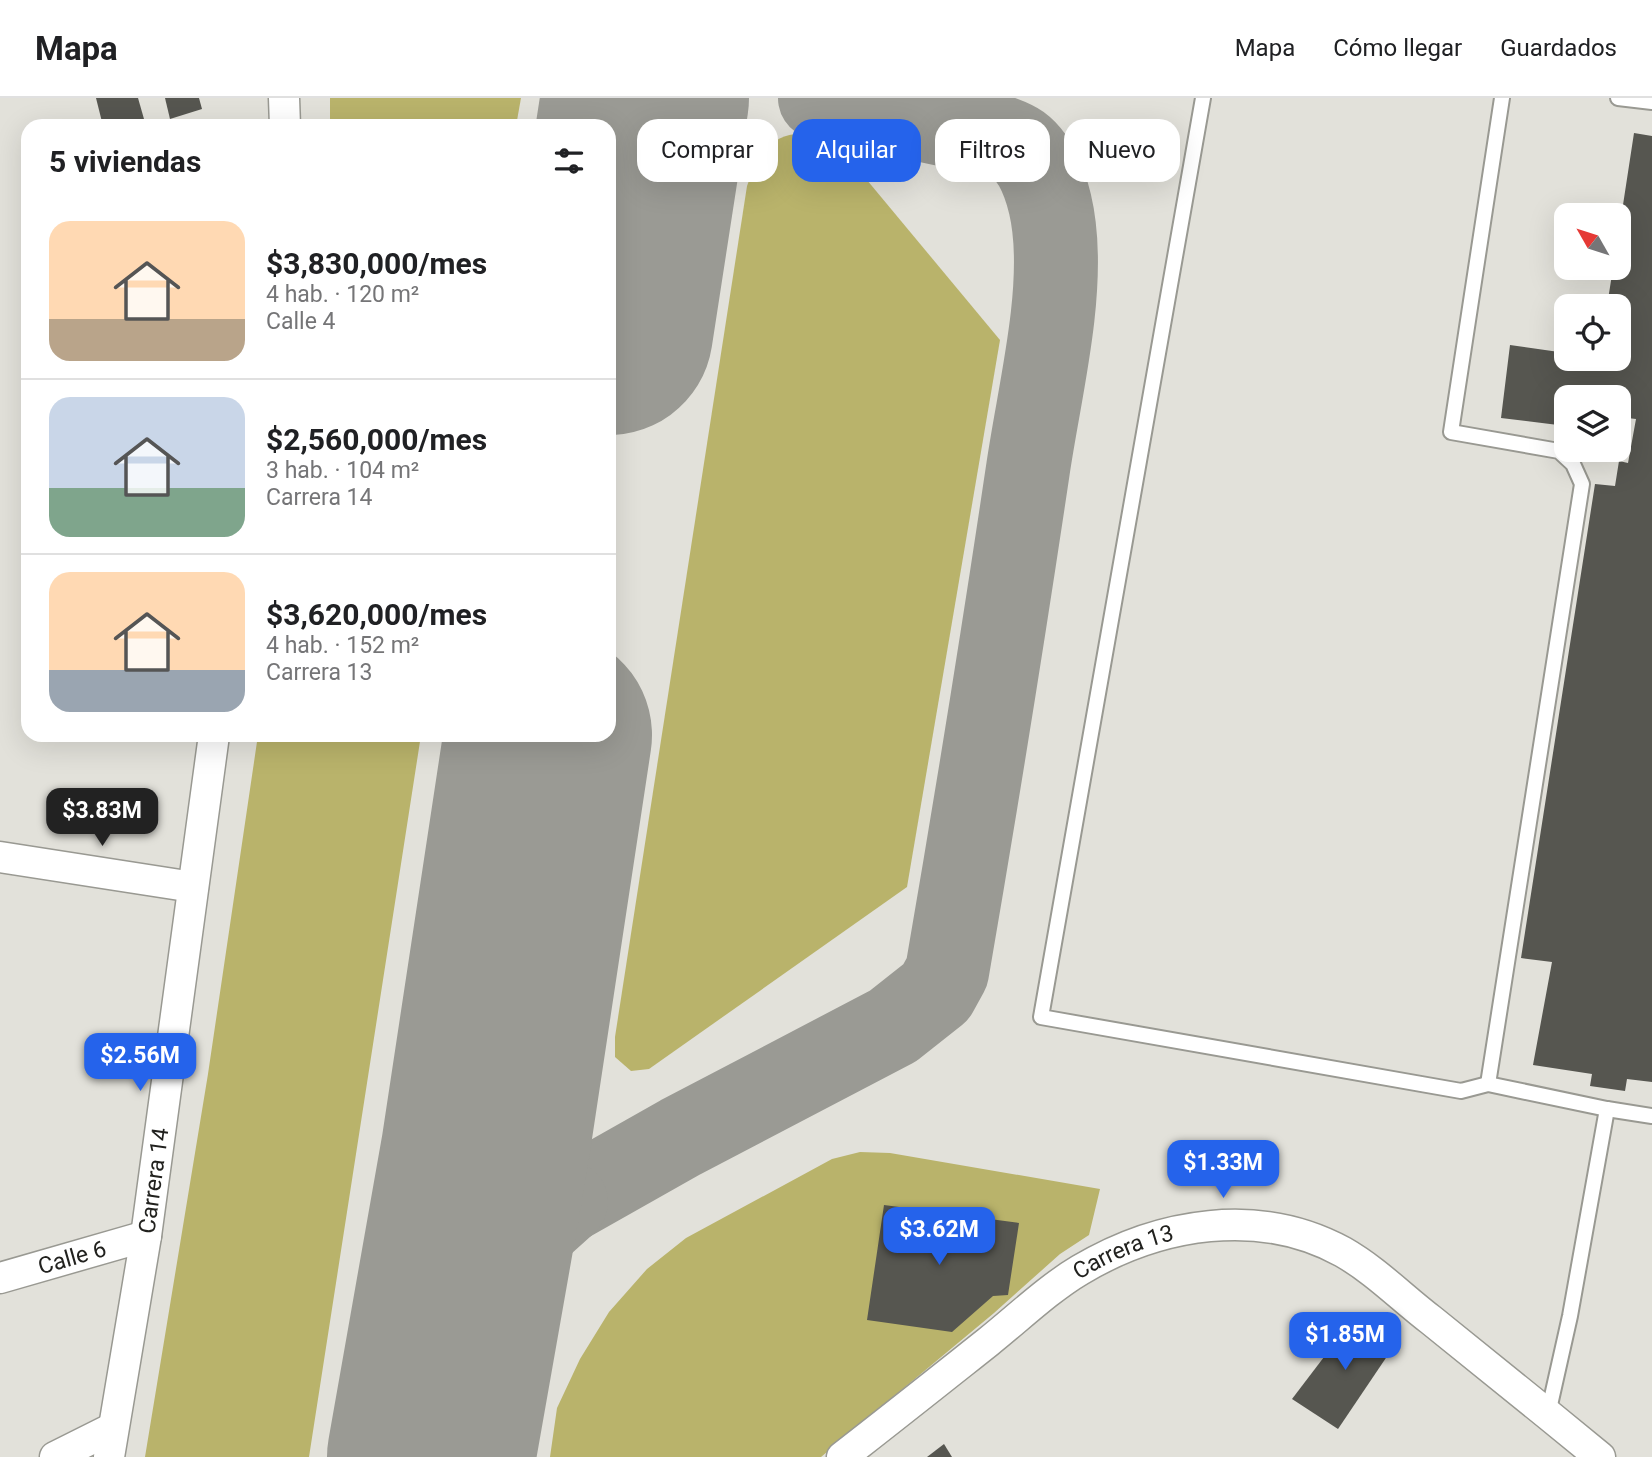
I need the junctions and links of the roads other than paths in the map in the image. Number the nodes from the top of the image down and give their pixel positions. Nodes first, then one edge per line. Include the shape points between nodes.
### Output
1 (284, 98) edge
2 (1203, 98) edge
3 (1502, 98) edge
4 (1618, 98) edge
5 (1652, 102) edge
6 (285, 119) edge
7 (213, 742) edge
8 (0, 857) edge
9 (193, 887) junction
10 (1488, 1084) junction
11 (1606, 1109) junction
12 (1652, 1116) edge
13 (146, 1236) junction
14 (0, 1278) edge
15 (1548, 1414) junction
16 (111, 1443) edge
17 (55, 1457) edge
18 (842, 1457) edge
19 (1600, 1457) edge

1 - 6 street
2 - 10 lane via 1041,1017 1461,1091
3 - 10 lane via 1451,432 1559,451 1573,464 1582,484
4 - 5 lane
7 - 9 street, Carrera 14
8 - 9 street
9 - 13 street, Carrera 14
10 - 11 lane
11 - 12 lane
11 - 15 lane
13 - 14 street, Calle 6
13 - 16 street, Carrera 14
15 - 18 street, Carrera 13 via 1379,1275 1340,1251 1294,1234 1210,1225 1142,1238 1078,1270
15 - 19 street, Carrera 13
16 - 17 street

